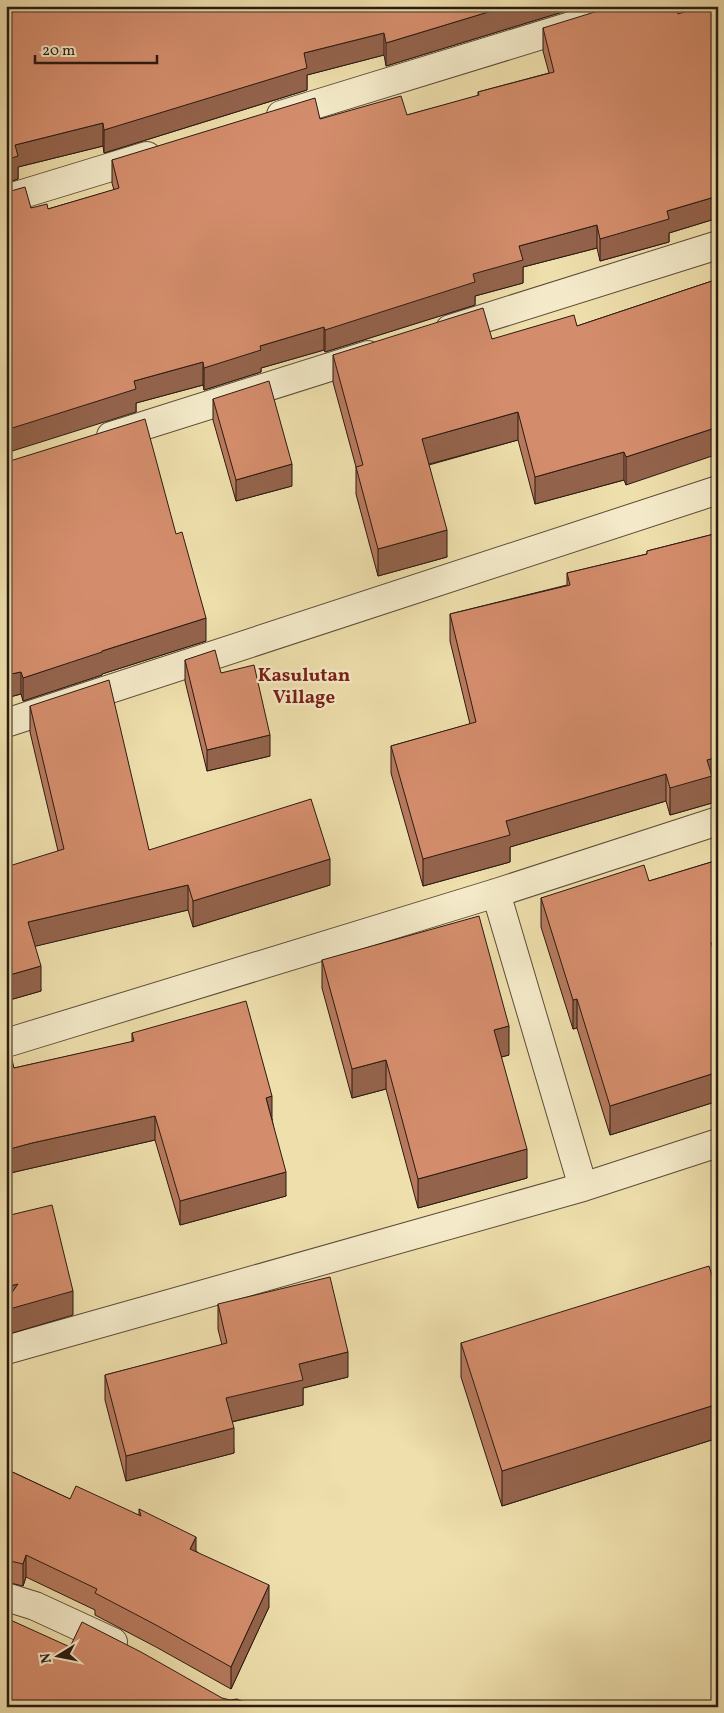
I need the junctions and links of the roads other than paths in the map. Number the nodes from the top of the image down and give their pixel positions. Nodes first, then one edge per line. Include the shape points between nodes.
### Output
1 (636, 6) edge
2 (254, 123) edge
3 (168, 149) edge
4 (6, 199) edge
5 (718, 245) edge
6 (424, 337) edge
7 (395, 346) edge
8 (92, 442) edge
9 (718, 490) edge
10 (6, 723) edge
11 (718, 820) edge
12 (496, 893) junction
13 (6, 1043) edge
14 (718, 1143) edge
15 (584, 1187) junction
16 (6, 1350) edge
17 (6, 1597) edge
18 (137, 1656) edge

1 - 2 street
3 - 4 street
5 - 6 street
7 - 8 street
9 - 10 street
11 - 12 street
12 - 13 street
12 - 15 street
14 - 15 street
15 - 16 street
17 - 18 street via 104,1637

